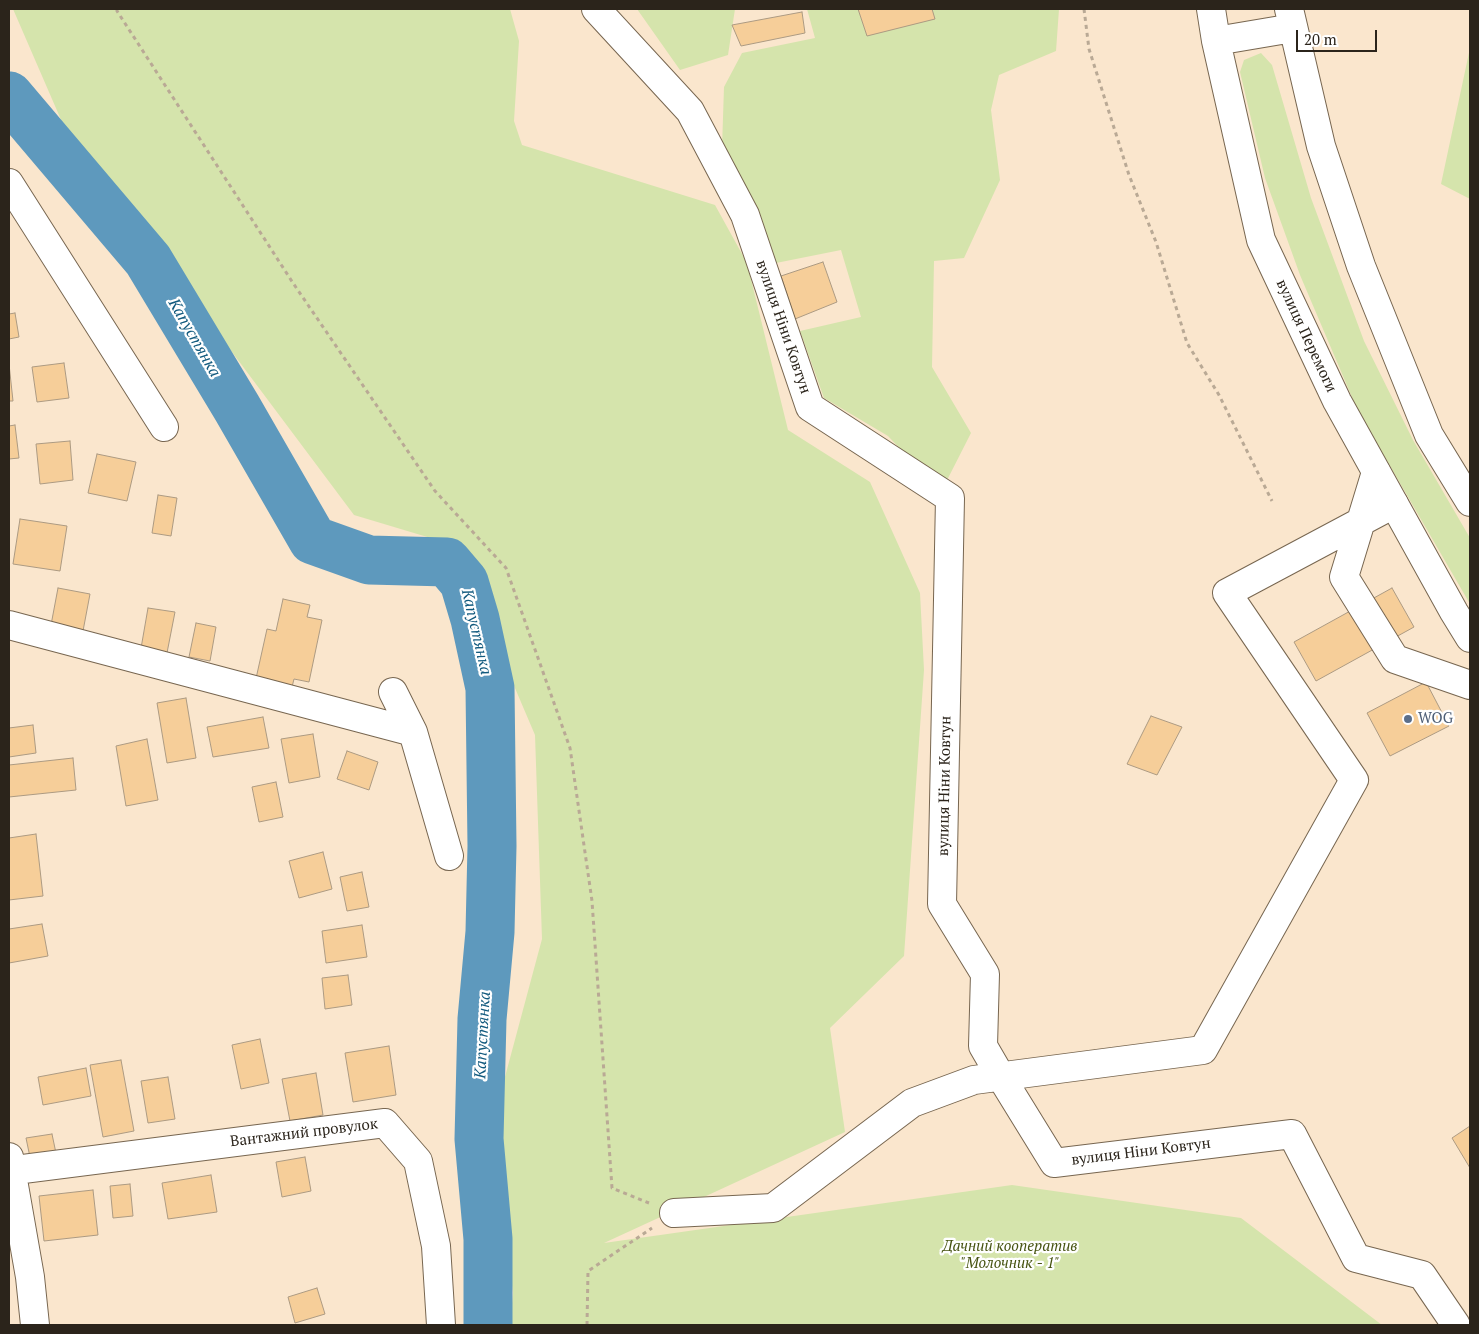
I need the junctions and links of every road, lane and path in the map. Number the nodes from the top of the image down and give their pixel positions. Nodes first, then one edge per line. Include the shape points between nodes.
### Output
1 (117, 9) edge
2 (596, 9) edge
3 (1084, 9) edge
4 (1210, 9) edge
5 (1291, 18) edge
6 (1216, 41) junction
7 (9, 183) edge
8 (164, 427) dead end
9 (1376, 472) junction
10 (1272, 501) dead end
11 (1470, 502) edge
12 (1394, 504) junction
13 (1361, 521) junction
14 (9, 625) edge
15 (1470, 638) edge
16 (1470, 685) edge
17 (393, 692) dead end
18 (414, 732) junction
19 (448, 856) dead end
20 (1001, 1077) junction
21 (10, 1169) edge
22 (674, 1213) junction
23 (35, 1325) edge
24 (441, 1325) edge
25 (588, 1325) edge
26 (1456, 1325) edge

1 - 22 path via 292,283 435,491 506,568 570,748 592,901 612,1188
2 - 20 street, вулиця Ніни Ковтун via 690,111 745,215 810,407 950,498 942,904 985,974 983,1046
3 - 10 path via 1089,49 1129,175 1156,242 1187,343 1219,395
4 - 6 street, вулиця Перемоги
5 - 6 street
5 - 11 street via 1321,146 1361,266 1429,435
6 - 9 street, вулиця Перемоги via 1261,240 1337,401
7 - 8 street
9 - 12 street, вулиця Перемоги
9 - 13 street
12 - 13 street
12 - 15 street, вулиця Перемоги
13 - 16 street via 1344,577 1395,659
13 - 20 street via 1227,593 1354,780 1203,1050
14 - 18 street
17 - 18 street
18 - 19 street
20 - 22 street via 974,1080 912,1103 773,1208
20 - 26 street, вулиця Ніни Ковтун via 1054,1163 1292,1134 1356,1258 1422,1275
21 - 23 street via 30,1277
21 - 24 street, Вантажний провулок via 23,1170 385,1123 418,1161 436,1246
22 - 25 path via 588,1271

